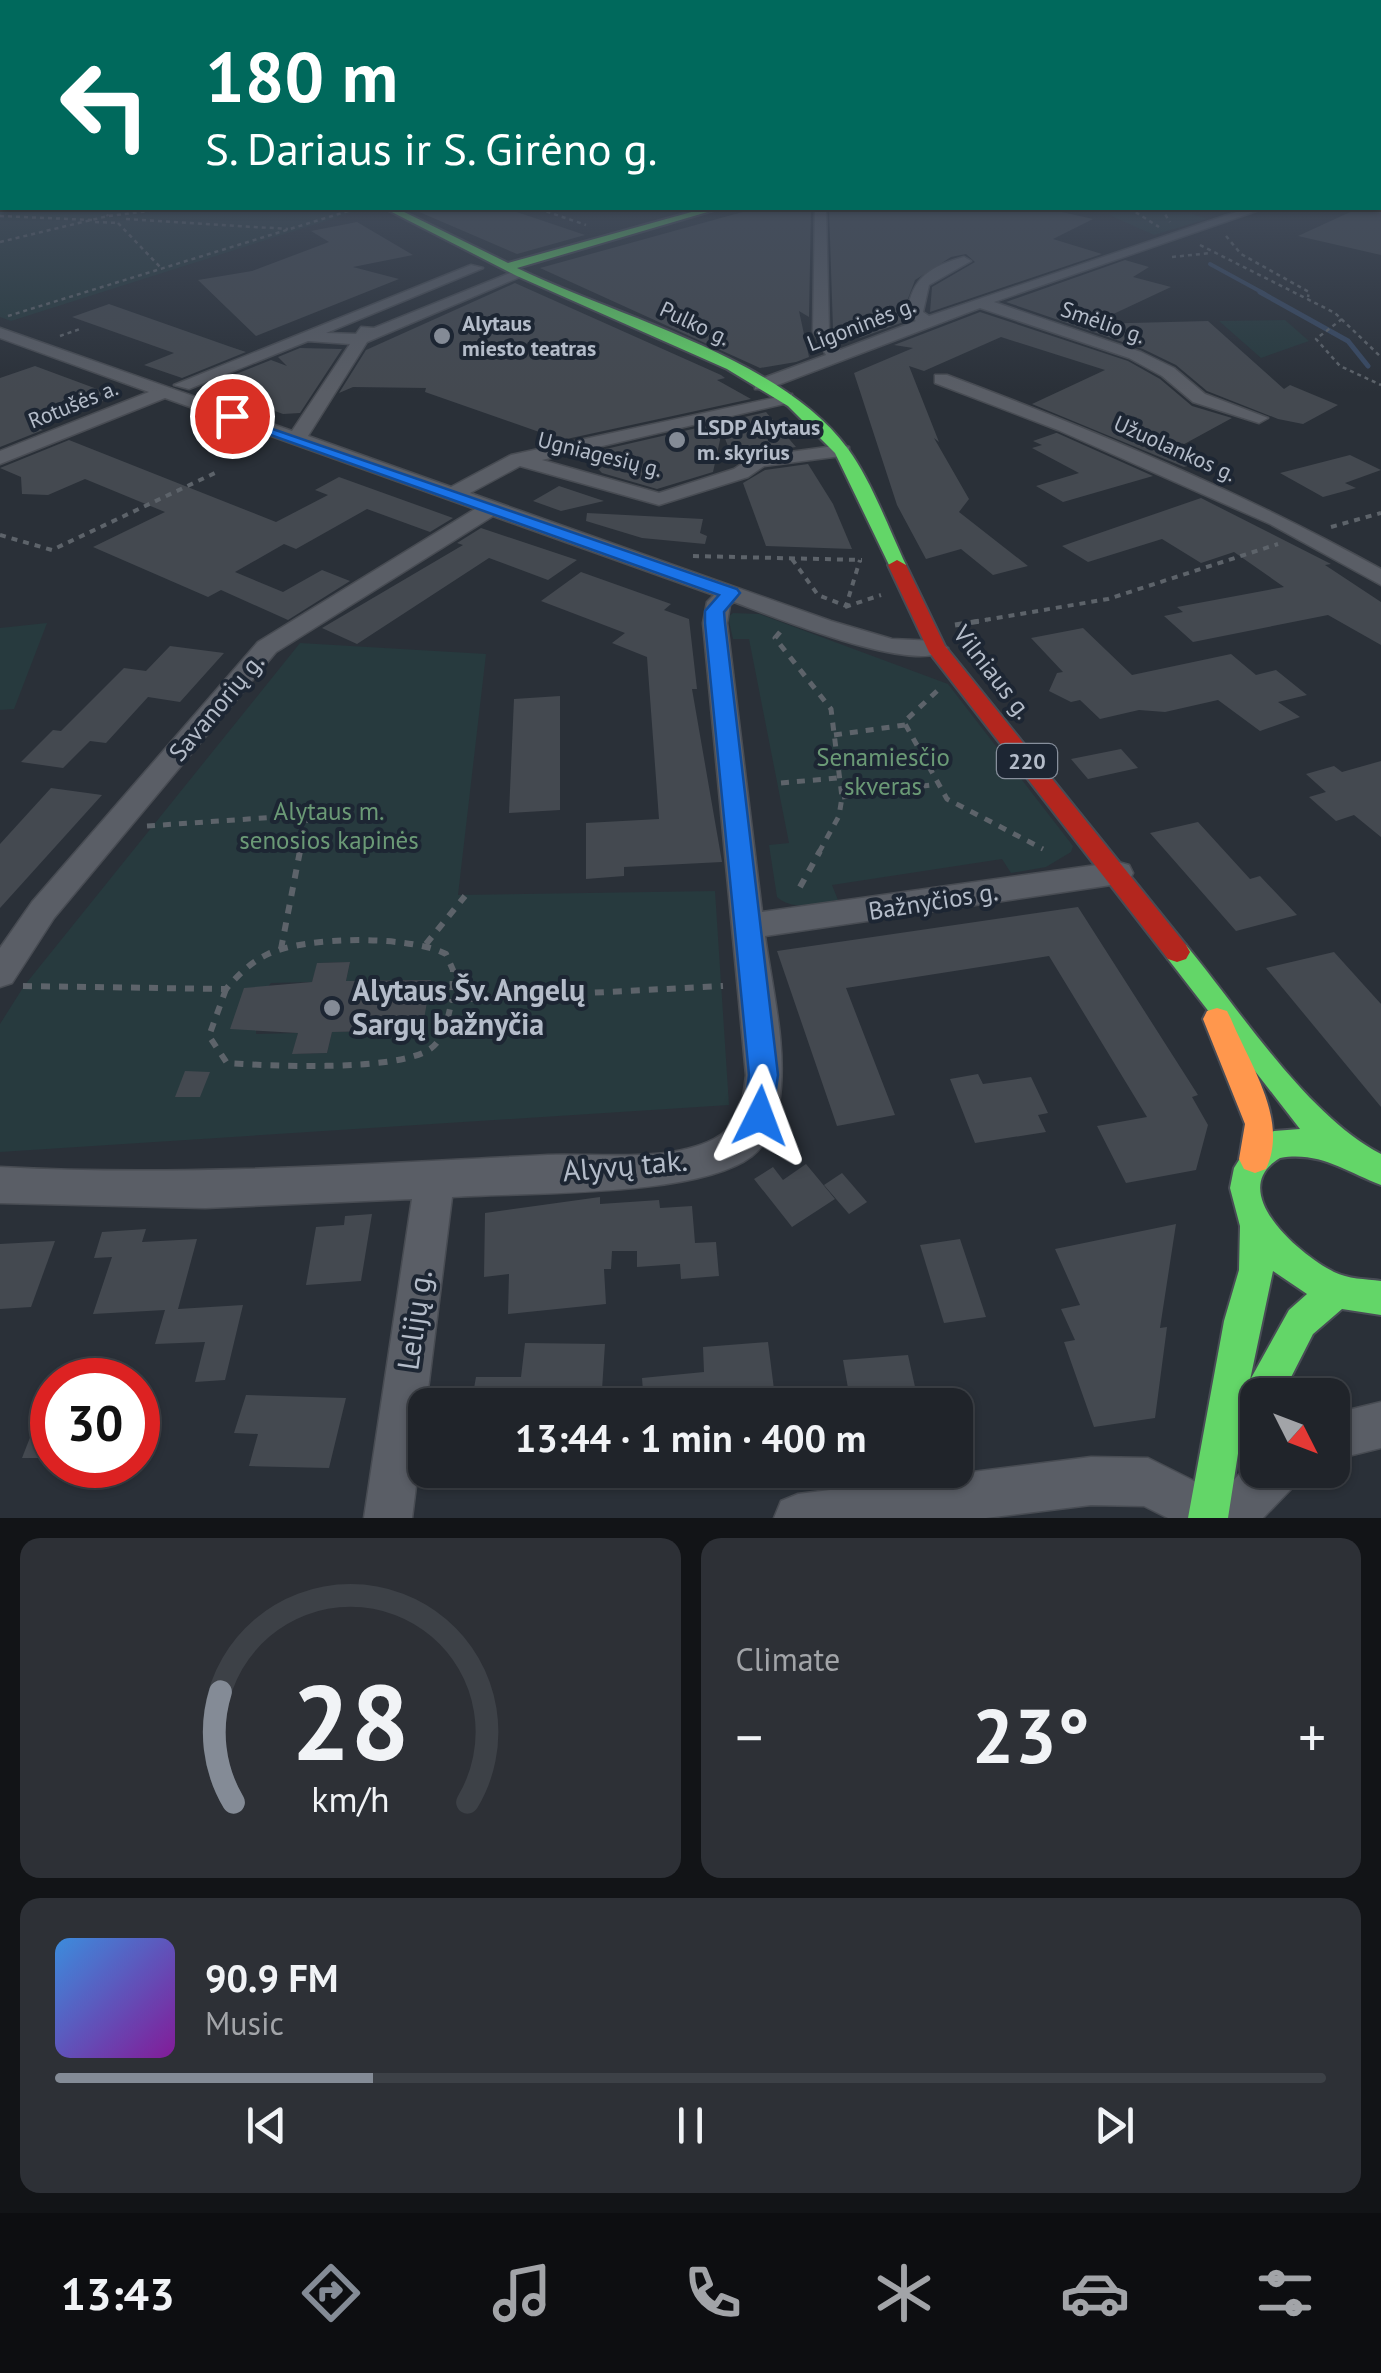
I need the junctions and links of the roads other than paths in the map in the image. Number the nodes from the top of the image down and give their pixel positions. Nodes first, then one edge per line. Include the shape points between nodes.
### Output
1 (465, 250) edge
2 (558, 250) edge
3 (820, 250) edge
4 (1155, 250) edge
5 (964, 262) dead end
6 (498, 268) junction
7 (981, 303) junction
8 (384, 304) junction
9 (928, 323) junction
10 (0, 333) edge
11 (302, 337) junction
12 (362, 340) junction
13 (836, 358) junction
14 (941, 379) dead end
15 (761, 384) junction
16 (173, 388) junction
17 (786, 398) junction
18 (1259, 418) dead end
19 (297, 438) junction
20 (842, 451) junction
21 (0, 458) edge
22 (518, 459) junction
23 (455, 494) junction
24 (493, 507) junction
25 (1381, 578) edge
26 (731, 593) junction
27 (932, 639) junction
28 (1118, 873) junction
29 (748, 926) junction
30 (12, 980) edge
31 (1204, 986) junction
32 (1349, 1151) junction
33 (1256, 1158) junction
34 (1381, 1171) edge
35 (434, 1181) junction
36 (0, 1184) edge
37 (1256, 1228) junction
38 (1334, 1293) junction
39 (1381, 1298) edge
40 (1276, 1378) edge
41 (1240, 1460) edge
42 (1253, 1488) edge
43 (1215, 1517) edge
44 (388, 1518) edge
45 (798, 1518) edge

1 - 6 main road, Pulko g.
2 - 6 main road
3 - 13 street via 820,332
4 - 7 street, Ligoninės g.
5 - 9 street via 926,273 916,289 914,313
6 - 8 street, Rotušės a.
6 - 12 street
6 - 15 main road, Pulko g. / 220
7 - 9 street, Ligoninės g.
7 - 18 street, Smėlio g. via 1134,355 1199,398
8 - 11 street, Rotušės a.
8 - 12 street
9 - 13 street, Ligoninės g.
10 - 16 street
11 - 12 street
11 - 16 street, Rotušės a.
12 - 19 street
13 - 15 street, Ligoninės g.
14 - 25 street, Užuolankos g. via 1098,440 1306,534
15 - 17 main road, Vilniaus g. / 220
16 - 19 street
16 - 21 street, Rotušės a.
17 - 20 main road, Vilniaus g. / 220
17 - 22 street, Ugniagesių g.
19 - 23 street
20 - 22 street, Ugniagesių g. via 759,460 741,473 659,499
20 - 27 main road, Vilniaus g. / 220
22 - 23 street, Ugniagesių g.
23 - 24 street
24 - 26 street
24 - 30 street, Savanorių g. via 267,647 43,910
26 - 27 street via 890,646
26 - 29 street, Alyvų tak. via 715,611 715,623
27 - 28 main road, Vilniaus g. / 220
28 - 29 street, Bažnyčios g.
28 - 31 main road, Vilniaus g. / 220
29 - 35 street, Alyvų tak. via 764,1075 760,1116 738,1145 692,1164
31 - 32 main road, Vilniaus g. / 220 via 1306,1114
31 - 33 main road, Vilniaus g. / 220 via 1260,1124
32 - 33 main road via 1295,1141
32 - 34 main road
33 - 37 main road, Vilniaus g. via 1246,1178
35 - 36 street, Alyvų tak. via 200,1190
35 - 44 street, Lelijų g.
37 - 38 main road via 1288,1266
37 - 43 main road via 1256,1270 1242,1321
38 - 39 main road
38 - 40 main road via 1301,1322
41 - 43 main road
42 - 43 street
43 - 45 street via 1148,1482 1091,1481

